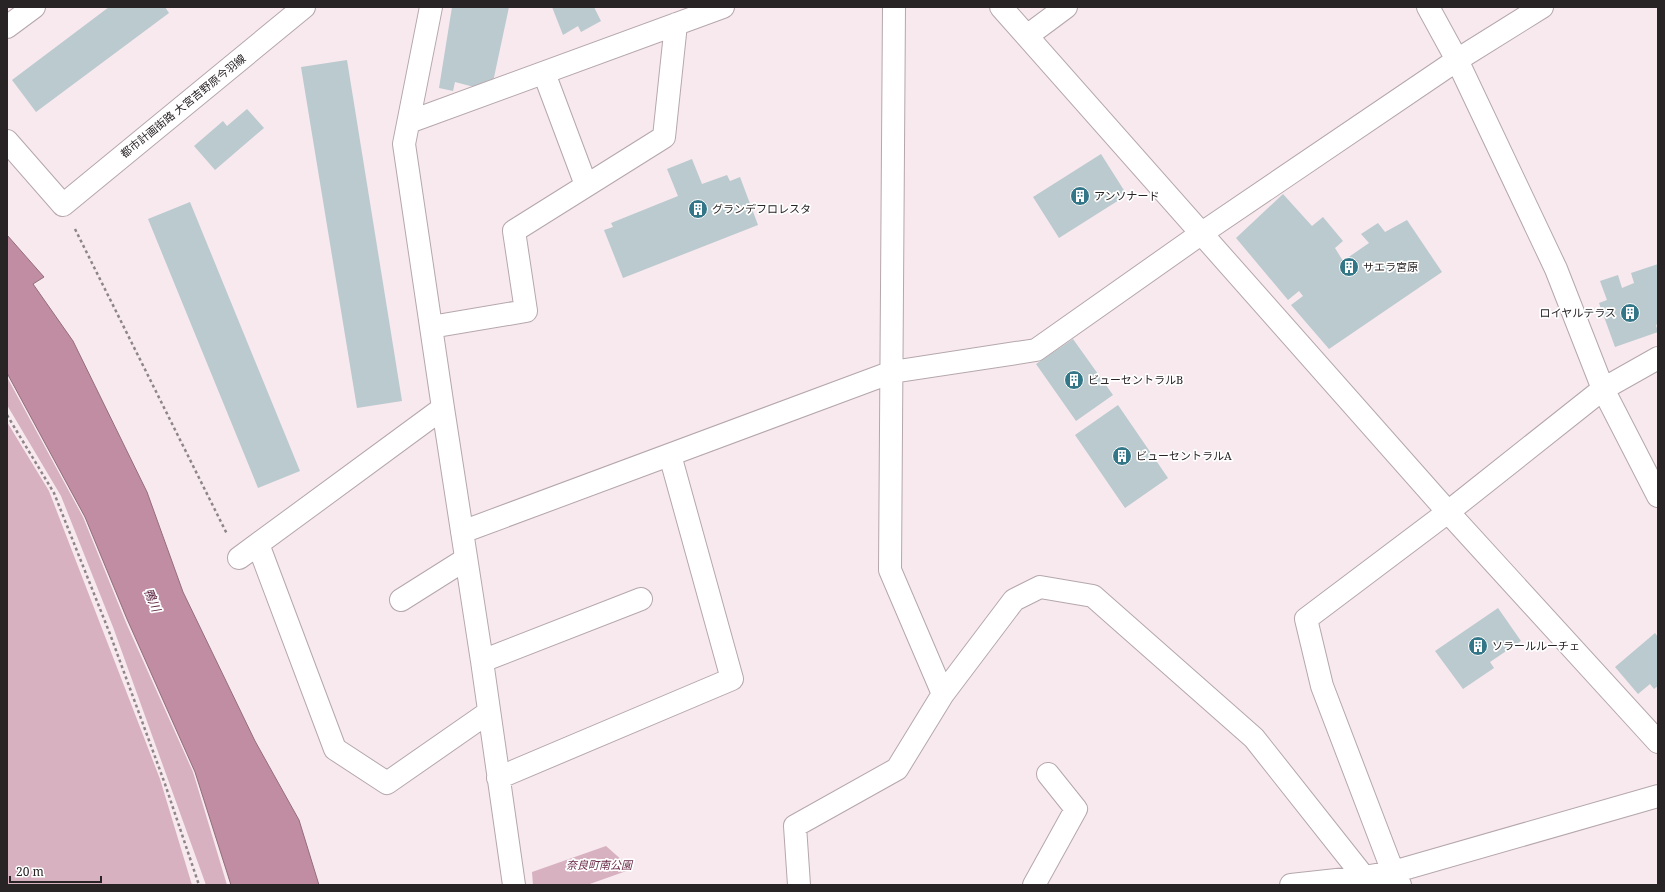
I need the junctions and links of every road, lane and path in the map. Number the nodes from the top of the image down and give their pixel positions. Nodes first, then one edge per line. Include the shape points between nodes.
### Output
1 (34, 7) edge
2 (304, 7) edge
3 (432, 7) edge
4 (723, 7) edge
5 (894, 7) edge
6 (1000, 7) edge
7 (1066, 7) edge
8 (1428, 7) edge
9 (1542, 7) edge
10 (676, 24) junction
11 (7, 27) edge
12 (1027, 36) junction
13 (1457, 60) junction
14 (544, 73) junction
15 (409, 122) junction
16 (7, 141) edge
17 (586, 185) junction
18 (63, 205) junction
19 (1202, 232) junction
20 (431, 327) junction
21 (1658, 358) edge
22 (892, 372) junction
23 (1603, 389) junction
24 (443, 408) junction
25 (7, 415) edge
26 (670, 455) junction
27 (1658, 496) edge
28 (1448, 512) junction
29 (462, 532) junction
30 (258, 544) junction
31 (239, 558) joint
32 (466, 559) junction
33 (641, 599) dead end
34 (401, 600) dead end
35 (482, 661) junction
36 (943, 694) junction
37 (489, 712) junction
38 (1658, 742) edge
39 (1048, 774) dead end
40 (498, 778) junction
41 (1658, 796) edge
42 (1364, 877) junction
43 (1397, 878) edge
44 (199, 885) edge
45 (514, 885) edge
46 (799, 885) edge
47 (1034, 885) edge
48 (1291, 885) edge

1 - 11 street
2 - 18 street, 都市計画街路 大宮吉野原今羽線
3 - 15 street
4 - 10 street
5 - 22 street
6 - 12 street
7 - 12 street
8 - 13 street
9 - 13 street
10 - 14 street
10 - 17 street via 664,137
12 - 19 street
13 - 19 street
13 - 23 street via 1556,269
14 - 15 street
14 - 17 street
15 - 20 street via 404,144
16 - 18 street
17 - 20 street via 514,231 526,312
18 - 31 path
19 - 22 street via 1036,350
19 - 28 street
20 - 24 street
21 - 23 street
22 - 26 street
22 - 36 street via 890,570
23 - 27 street
23 - 28 street
24 - 29 street
24 - 30 street
25 - 44 path via 54,493 110,634
26 - 29 street
26 - 40 street via 732,679
28 - 38 street
28 - 43 street via 1306,619 1322,686
29 - 32 street
30 - 31 street
30 - 37 street via 336,749 387,783
32 - 34 street
32 - 35 street
33 - 35 street
35 - 37 street
36 - 42 street via 1014,600 1040,587 1094,596 1254,738
36 - 46 street via 897,769 795,826
37 - 40 street
39 - 47 street via 1076,809
40 - 45 street
41 - 43 street
42 - 43 street
42 - 48 street

